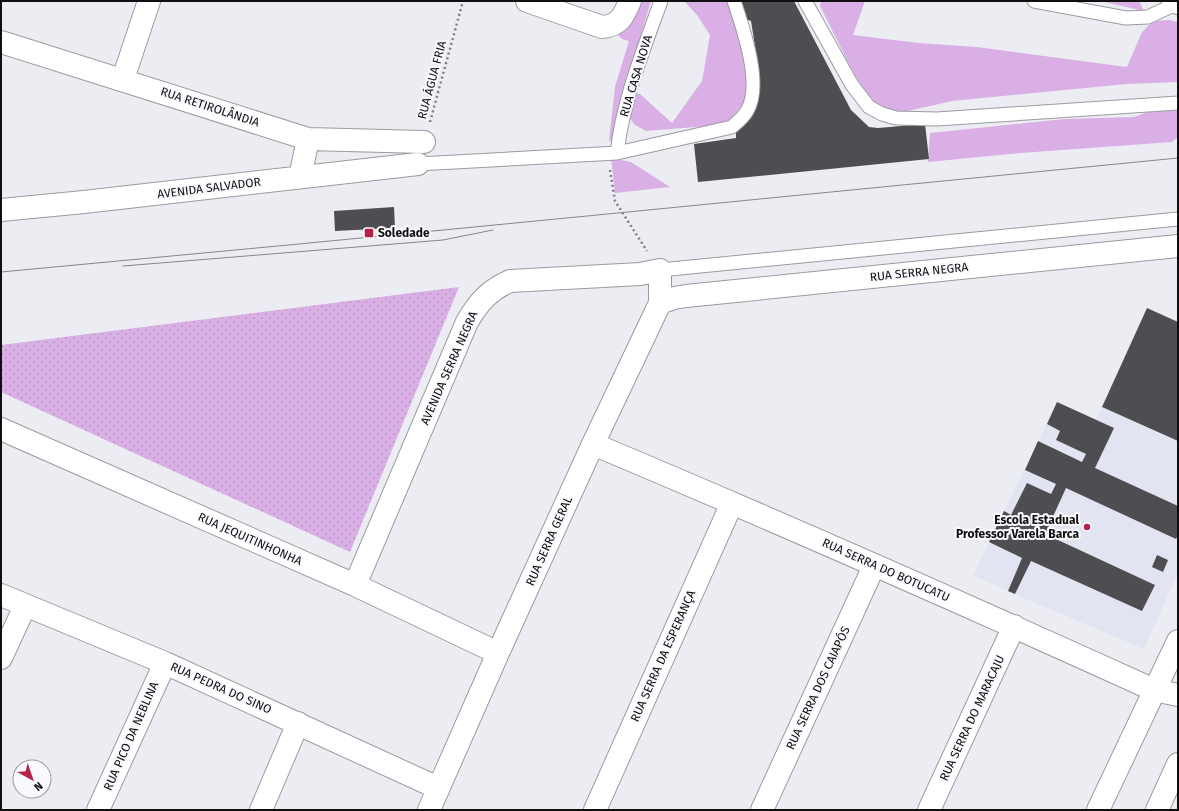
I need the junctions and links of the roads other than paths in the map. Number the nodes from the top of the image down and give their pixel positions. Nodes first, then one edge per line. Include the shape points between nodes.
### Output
1 (149, 1) edge
2 (527, 1) edge
3 (630, 1) edge
4 (661, 1) edge
5 (734, 1) edge
6 (1034, 1) edge
7 (1173, 1) edge
8 (806, 2) edge
9 (1178, 3) edge
10 (1, 42) edge
11 (123, 79) junction
12 (1178, 103) edge
13 (308, 139) junction
14 (424, 142) road end
15 (612, 153) junction
16 (418, 164) joint
17 (300, 177) junction
18 (1, 210) edge
19 (1178, 219) edge
20 (1178, 246) edge
21 (660, 270) junction
22 (660, 303) junction
23 (1, 429) edge
24 (593, 444) junction
25 (732, 503) junction
26 (874, 566) junction
27 (355, 585) junction
28 (1, 595) edge
29 (25, 606) junction
30 (1014, 626) junction
31 (1178, 641) edge
32 (498, 653) junction
33 (1, 658) edge
34 (165, 663) junction
35 (1154, 690) junction
36 (1178, 696) edge
37 (298, 724) junction
38 (1178, 764) edge
39 (438, 788) junction
40 (98, 810) edge
41 (261, 810) edge
42 (429, 810) edge
43 (594, 810) edge
44 (762, 810) edge
45 (929, 810) edge
46 (1098, 810) edge
47 (1157, 810) edge

1 - 11 street
2 - 3 street via 602,27 620,20
4 - 15 lane, RUA CASA NOVA via 632,80
5 - 15 lane via 748,47 753,87 747,111 740,120 732,126
6 - 9 lane via 1126,18 1148,17
7 - 9 street
8 - 12 lane via 852,85 869,107 896,118 937,119
10 - 11 street, RUA RETIROLÂNDIA
11 - 13 street, RUA RETIROLÂNDIA
13 - 14 street, RUA RETIROLÂNDIA
13 - 17 street
15 - 16 lane
16 - 17 street, AVENIDA SALVADOR
17 - 18 street, AVENIDA SALVADOR
19 - 21 lane
20 - 22 street, RUA SERRA NEGRA via 686,296
21 - 22 street, RUA SERRA GERAL
21 - 27 street, AVENIDA SERRA NEGRA via 640,274 510,281 499,286 477,306 467,322
22 - 24 street, RUA SERRA GERAL
23 - 27 street, RUA JEQUITINHONHA
24 - 25 street, RUA SERRA DO BOTUCATU
24 - 32 street, RUA SERRA GERAL
25 - 26 street, RUA SERRA DO BOTUCATU
25 - 43 street, RUA SERRA DA ESPERANÇA
26 - 30 street, RUA SERRA DO BOTUCATU
26 - 44 street, RUA SERRA DOS CAIAPÓS
27 - 32 street, RUA JEQUITINHONHA
28 - 29 street, RUA PEDRA DO SINO
29 - 33 street
29 - 34 street, RUA PEDRA DO SINO
30 - 35 street, RUA SERRA DO BOTUCATU
30 - 45 street, RUA SERRA DO MARACAJU
31 - 35 street
32 - 39 street, RUA SERRA GERAL
34 - 37 street, RUA PEDRA DO SINO
34 - 40 street, RUA PICO DA NEBLINA
35 - 36 street, RUA SERRA DO BOTUCATU
35 - 46 street
37 - 39 street, RUA PEDRA DO SINO
37 - 41 street
38 - 47 street
39 - 42 street, RUA SERRA GERAL

